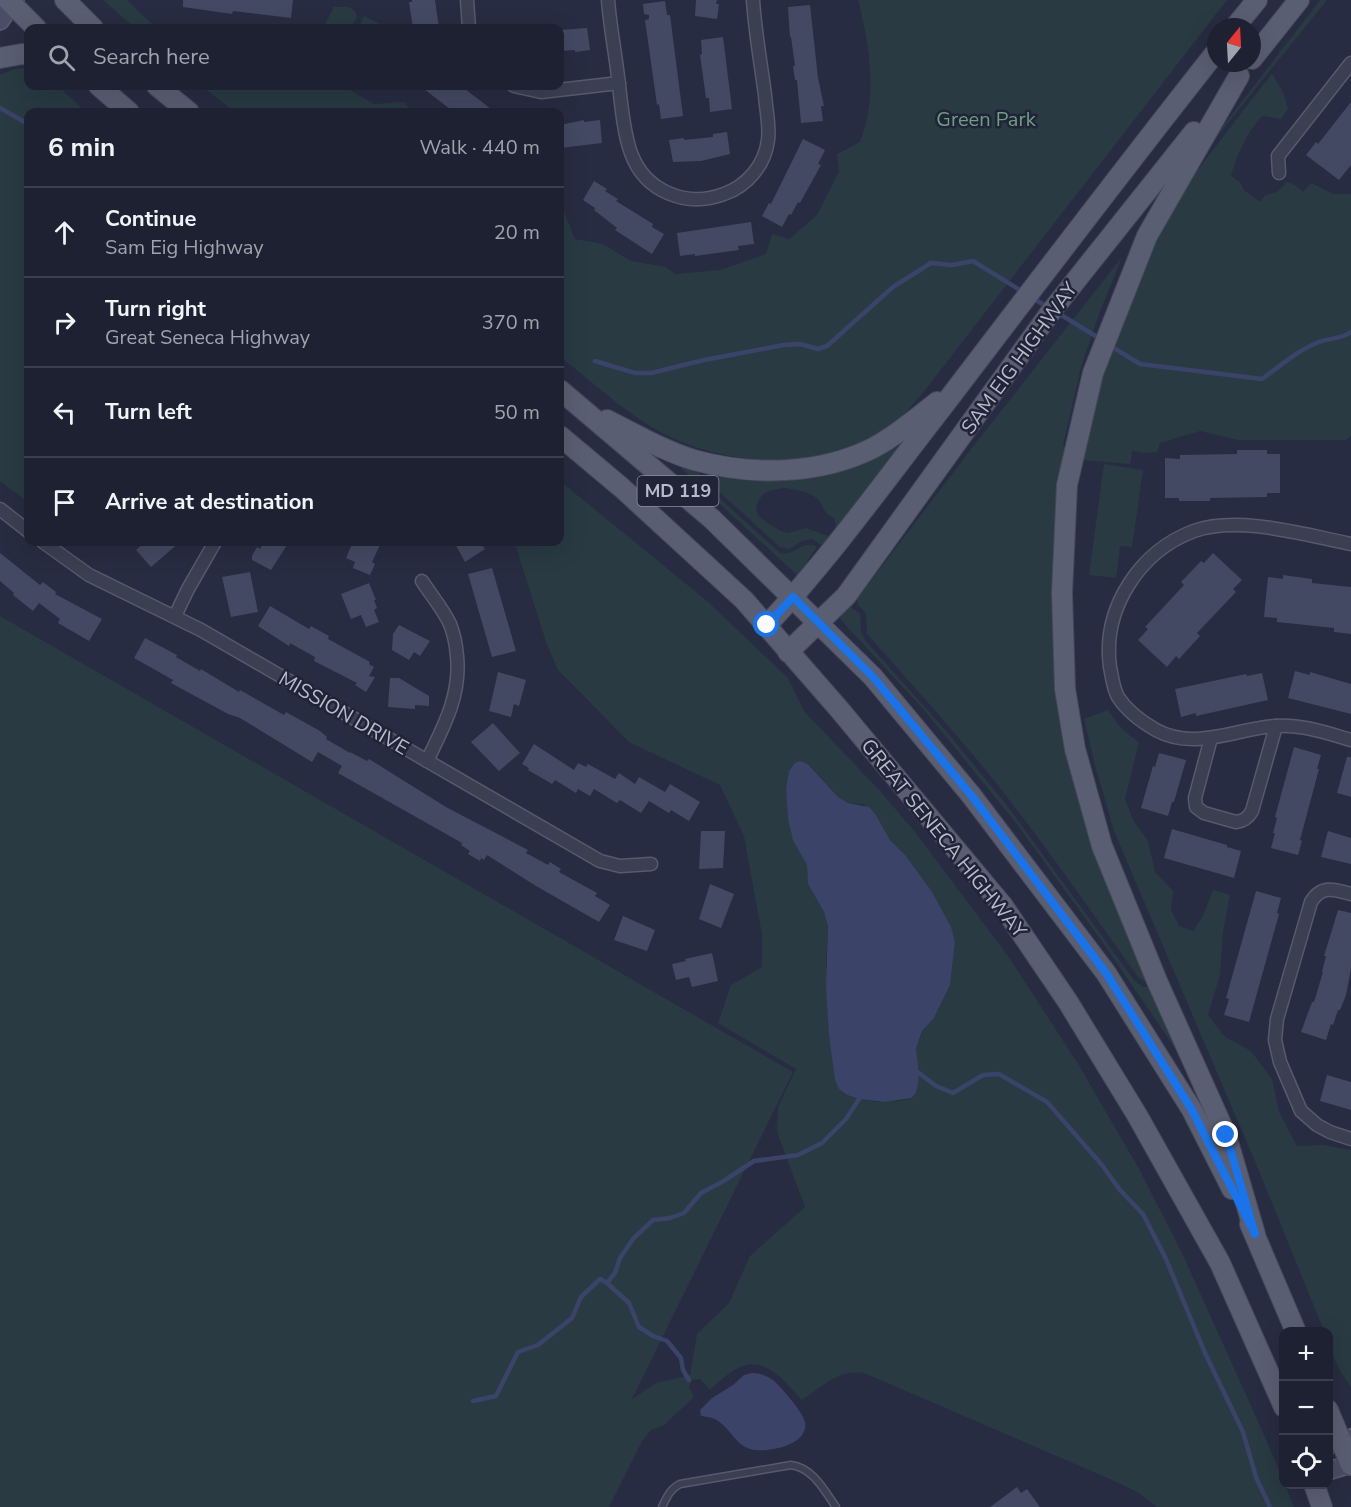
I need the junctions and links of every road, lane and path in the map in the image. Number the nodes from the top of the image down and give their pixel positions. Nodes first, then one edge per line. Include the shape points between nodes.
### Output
1 (65, 0) edge
2 (467, 0) edge
3 (608, 0) edge
4 (753, 0) edge
5 (1257, 0) edge
6 (1299, 0) edge
7 (12, 1) edge
8 (1242, 18) edge
9 (0, 21) edge
10 (32, 24) edge
11 (89, 24) edge
12 (469, 24) edge
13 (1261, 48) edge
14 (24, 54) edge
15 (0, 58) edge
16 (1351, 63) edge
17 (1207, 64) edge
18 (1242, 72) edge
19 (1242, 72) edge
20 (619, 83) junction
21 (564, 89) edge
22 (95, 90) edge
23 (104, 90) edge
24 (162, 90) edge
25 (532, 90) edge
26 (558, 90) edge
27 (123, 108) edge
28 (124, 108) edge
29 (184, 108) edge
30 (1279, 173) dead end
31 (958, 386) junction
32 (564, 393) edge
33 (577, 404) junction
34 (564, 439) edge
35 (0, 509) edge
36 (24, 528) edge
37 (1351, 544) edge
38 (49, 546) edge
39 (213, 546) edge
40 (422, 581) dead end
41 (793, 597) junction
42 (175, 616) junction
43 (819, 622) junction
44 (767, 625) junction
45 (788, 652) junction
46 (1276, 726) junction
47 (1211, 738) junction
48 (1351, 740) edge
49 (427, 761) junction
50 (651, 864) dead end
51 (1351, 894) edge
52 (1351, 1139) edge
53 (1255, 1234) junction
54 (1294, 1327) edge
55 (1279, 1396) edge
56 (1333, 1422) edge
57 (1340, 1442) edge
58 (1351, 1464) edge
59 (1333, 1470) edge
60 (1315, 1489) edge
61 (662, 1507) edge
62 (836, 1507) edge
63 (1322, 1507) edge

1 - 11 main road
2 - 12 street
3 - 20 street
4 - 20 street via 768,141 761,161 743,184 728,193 701,200 674,196 653,184 630,153
5 - 8 main road
6 - 13 main road
7 - 9 street
7 - 10 main road
14 - 15 main road
16 - 30 street via 1278,156
17 - 31 main road, SAM EIG HIGHWAY
18 - 43 main road, SAM EIG HIGHWAY via 1052,310 846,596
19 - 53 main road via 1147,236 1093,373 1067,484 1062,593 1065,677 1075,749 1102,846 1156,981 1226,1135
20 - 21 street
22 - 27 main road
23 - 28 main road
24 - 29 main road
25 - 26 street
31 - 33 main road via 874,447 832,463 786,471 730,468 694,460
31 - 41 main road, SAM EIG HIGHWAY
32 - 33 main road, MD 119
33 - 41 main road, MD 119 via 712,519
34 - 44 main road, GREAT SENECA HIGHWAY / MD 119 via 697,555
35 - 36 street
37 - 47 street via 1240,524 1215,526 1195,530 1163,547 1131,579 1118,603 1111,631 1109,658 1117,696 1156,730 1189,740
38 - 42 street, MISSION DRIVE via 89,575
39 - 42 street
40 - 49 street via 449,623 458,666 451,711
41 - 43 main road, MD 119
41 - 44 main road, SAM EIG HIGHWAY
42 - 49 street, MISSION DRIVE
43 - 45 main road, SAM EIG HIGHWAY
43 - 53 main road, MD 119 via 873,677 971,795 1106,973 1192,1110
44 - 45 main road, GREAT SENECA HIGHWAY / MD 119
45 - 55 main road, GREAT SENECA HIGHWAY / MD 119 via 1003,906 1068,1002 1220,1263
46 - 47 street
46 - 47 street via 1252,811 1236,822 1196,807
46 - 48 street
49 - 50 street, MISSION DRIVE via 600,861 620,866
51 - 52 street via 1326,889 1311,902 1277,1018 1275,1040 1301,1111 1317,1125
53 - 54 main road, MD 119
56 - 57 main road
57 - 58 main road
58 - 59 street
60 - 63 main road
61 - 62 lane via 669,1493 680,1484 791,1465 809,1472

